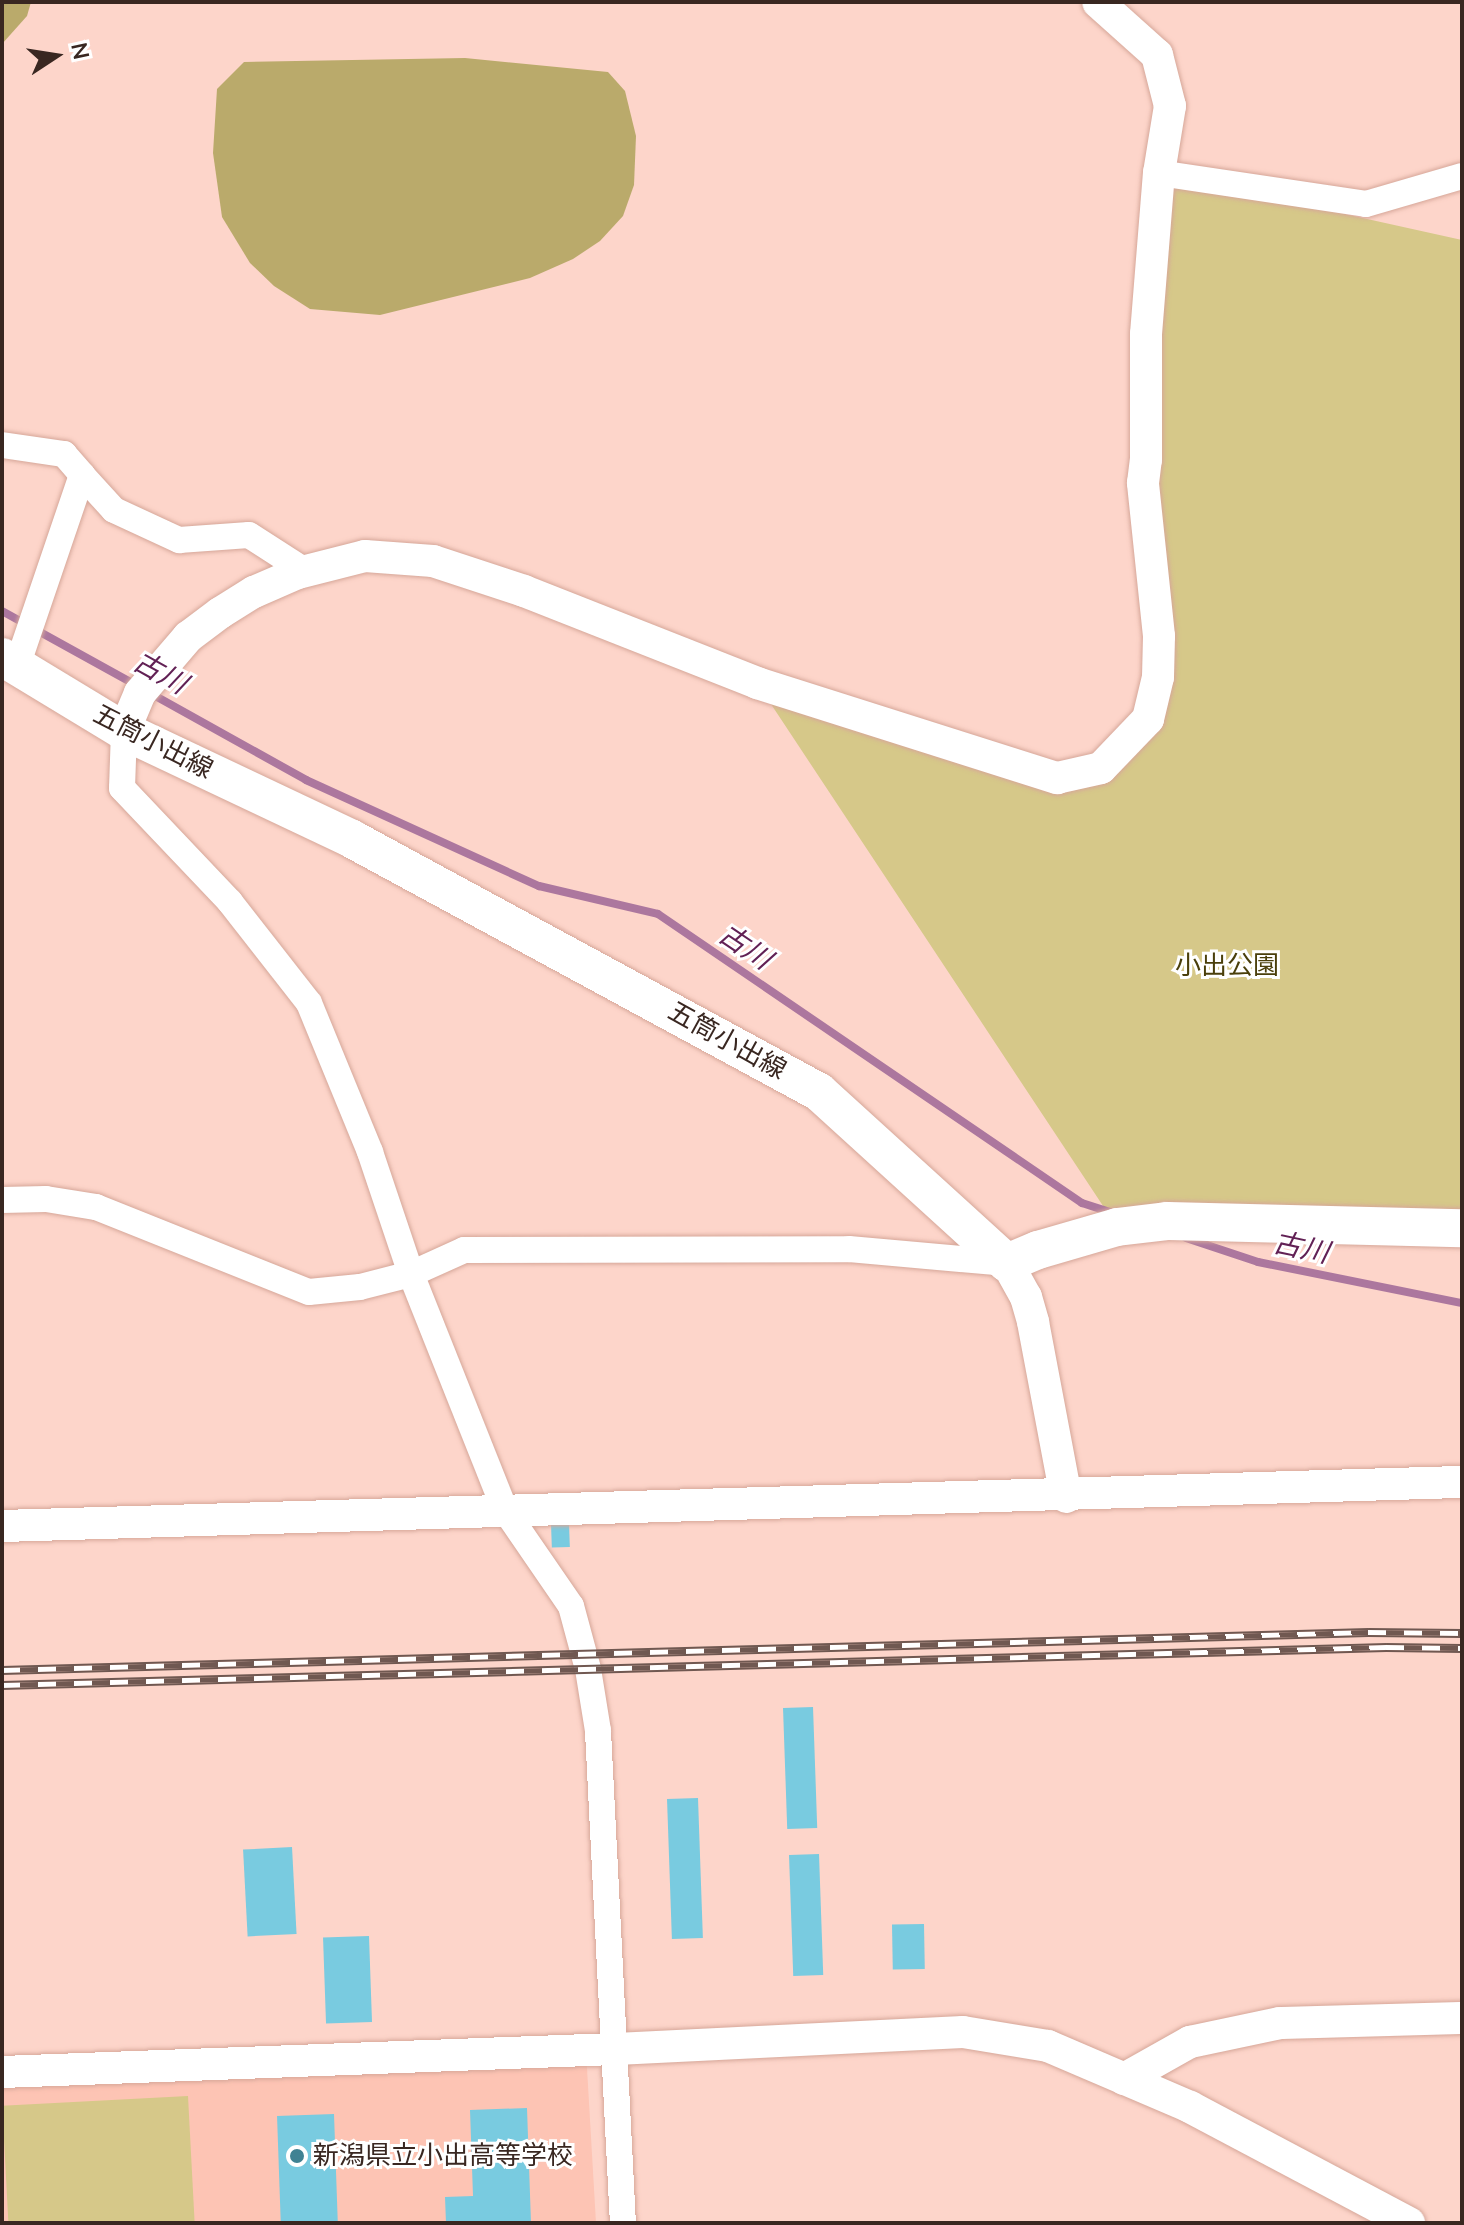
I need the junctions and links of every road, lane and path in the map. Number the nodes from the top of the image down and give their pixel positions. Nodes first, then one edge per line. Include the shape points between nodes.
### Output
1 (1098, 2) edge
2 (1159, 173) junction
3 (1462, 176) edge
4 (2, 445) edge
5 (82, 475) junction
6 (305, 571) junction
7 (9, 662) edge
8 (124, 731) junction
9 (2, 1200) edge
10 (1462, 1228) edge
11 (1007, 1263) junction
12 (411, 1274) junction
13 (1462, 1482) edge
14 (1066, 1497) junction
15 (505, 1510) junction
16 (2, 1526) edge
17 (1462, 2018) edge
18 (616, 2049) junction
19 (2, 2072) edge
20 (1124, 2079) junction
21 (623, 2223) edge
22 (1409, 2223) edge

1 - 2 street via 1157,55 1170,106
2 - 3 street via 1366,204
2 - 6 street via 1146,334 1143,483 1159,636 1158,677 1148,719 1101,768 1057,778 959,748 757,683 433,561 365,556
4 - 5 street via 64,454
5 - 6 street via 114,510 179,540 249,535
5 - 7 street
6 - 8 street via 254,592 188,637 140,693
7 - 8 main road, 五筒小出線
8 - 11 main road, 五筒小出線 via 352,839 819,1092
8 - 12 street via 122,788 230,902 309,1003 370,1152
9 - 12 street via 46,1199 96,1207 309,1292
10 - 11 main road via 1167,1221 1117,1227
11 - 12 street via 849,1249 464,1250
11 - 14 street via 1033,1322
12 - 15 street
13 - 14 street
14 - 15 street
15 - 16 street
15 - 18 street via 571,1606 588,1669 598,1731
17 - 20 street via 1280,2023 1190,2042
18 - 19 street
18 - 20 street via 963,2032 1048,2046
18 - 21 street
20 - 22 street via 1190,2107

